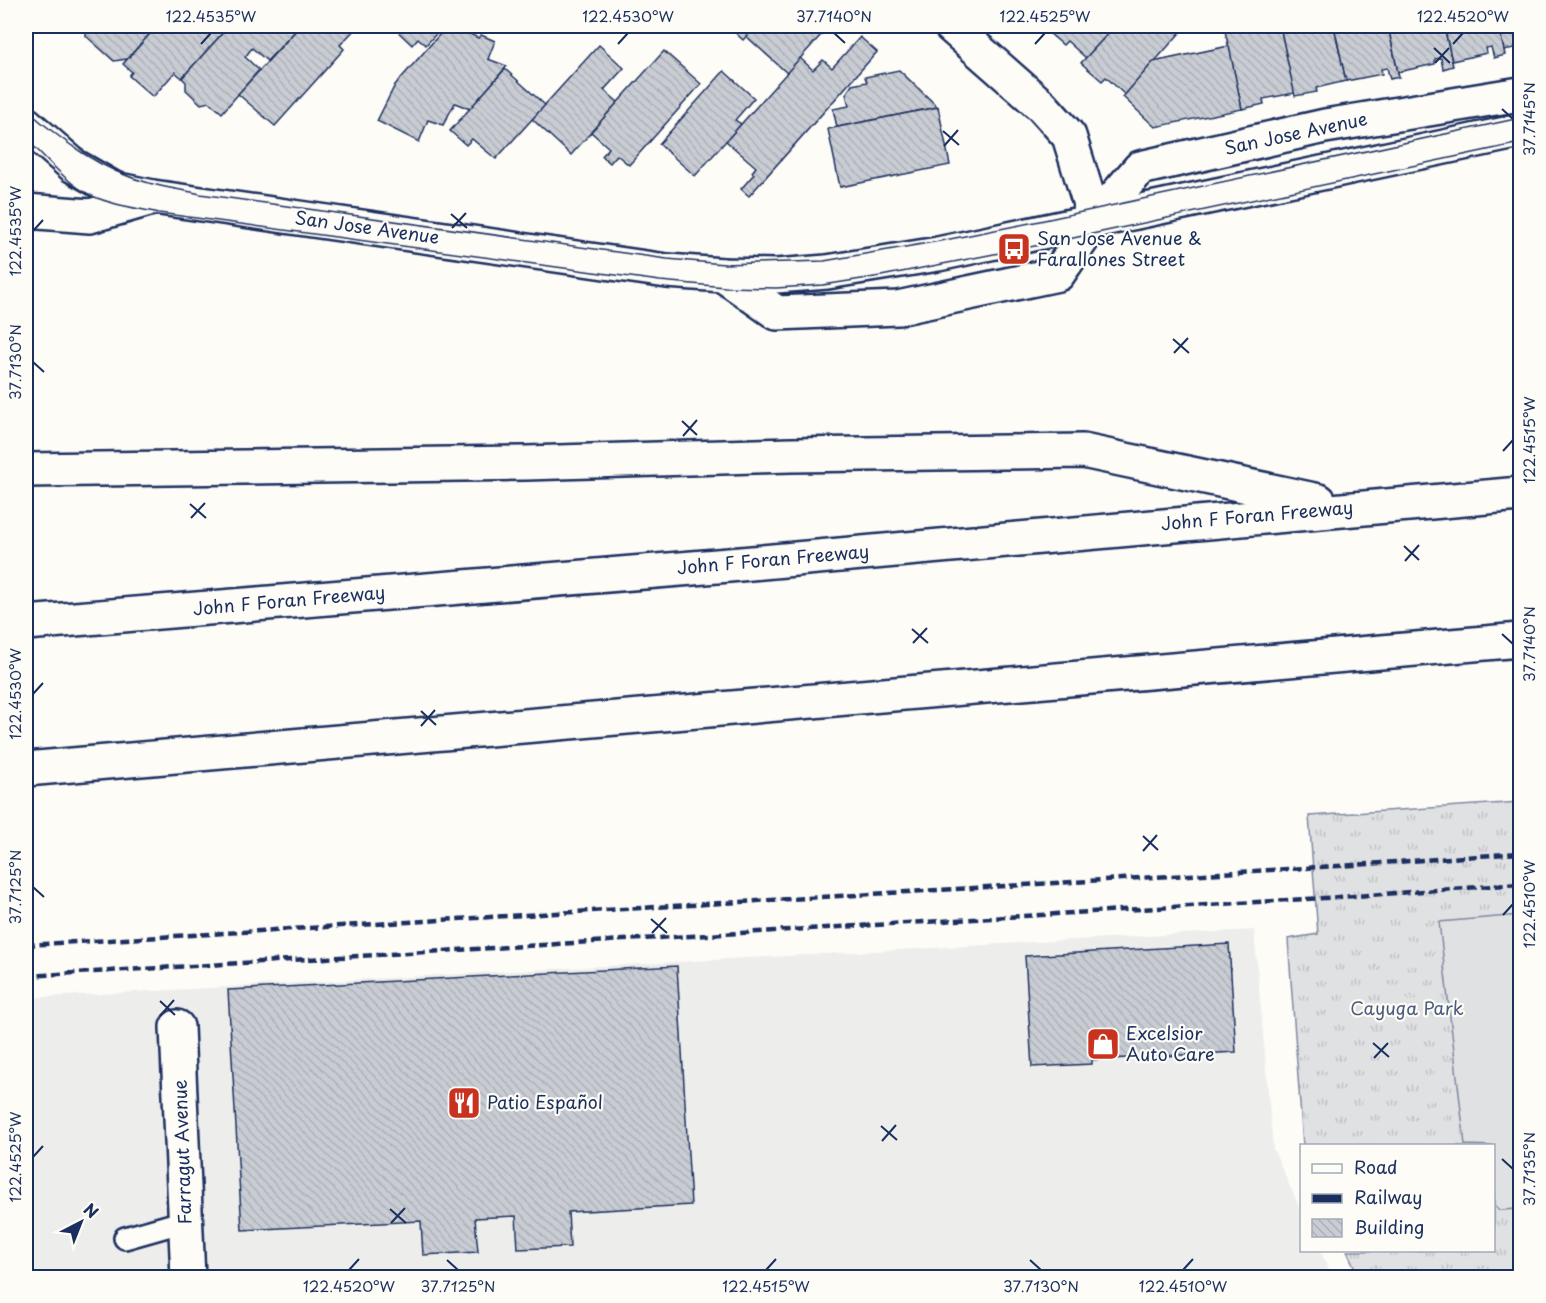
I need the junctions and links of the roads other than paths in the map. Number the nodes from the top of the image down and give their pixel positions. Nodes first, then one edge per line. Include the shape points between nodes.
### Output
1 (951, 26) edge
2 (1521, 94) edge
3 (1521, 131) edge
4 (29, 136) edge
5 (153, 197) junction
6 (26, 211) edge
7 (1095, 220) junction
8 (723, 275) junction
9 (26, 470) edge
10 (1521, 494) edge
11 (1350, 508) junction
12 (26, 623) edge
13 (1521, 640) edge
14 (26, 769) edge
15 (177, 1027) dead end
16 (185, 1221) junction
17 (125, 1238) dead end
18 (188, 1278) edge

1 - 7 main road via 1042,106 1069,136
2 - 7 main road, San Jose Avenue via 1325,126 1140,168
3 - 7 main road, San Jose Avenue
4 - 5 main road, San Jose Avenue via 114,189
5 - 6 main road, San Jose Avenue via 90,216
5 - 8 main road, San Jose Avenue via 667,271
7 - 8 main road, San Jose Avenue via 938,255 827,272
7 - 8 main road, San Jose Avenue via 1058,274 898,308 777,314
9 - 11 main road via 1083,451
10 - 11 main road, John F Foran Freeway
11 - 12 main road, John F Foran Freeway via 729,565
13 - 14 main road
15 - 16 main road, Farragut Avenue
16 - 17 lane
16 - 18 main road, Farragut Avenue

